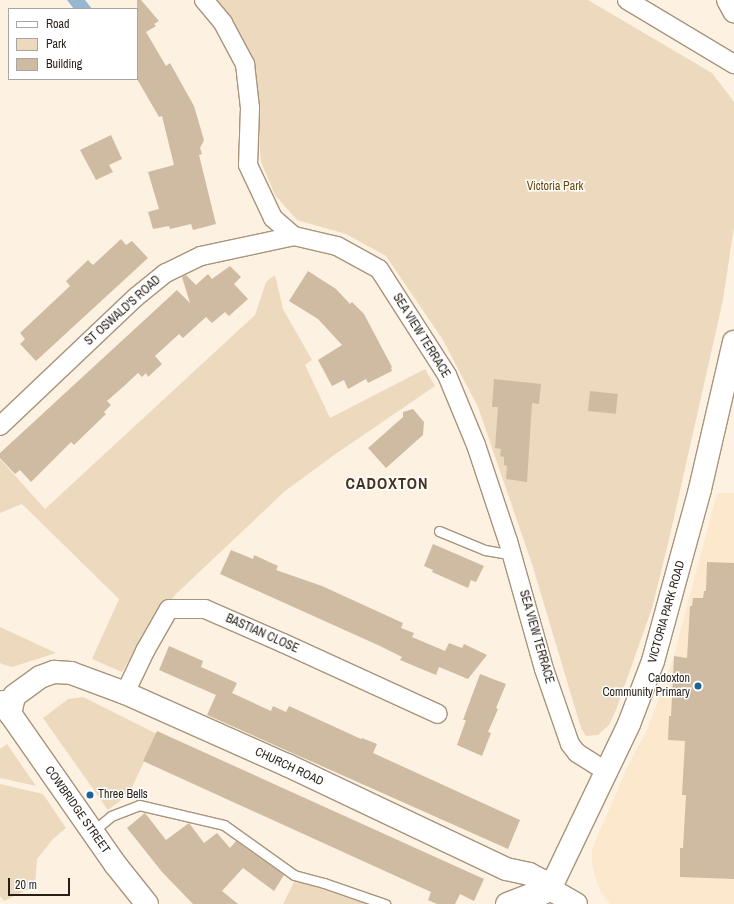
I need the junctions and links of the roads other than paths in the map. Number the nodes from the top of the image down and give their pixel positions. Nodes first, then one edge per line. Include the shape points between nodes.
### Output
1 (204, 0) edge
2 (628, 0) edge
3 (728, 0) edge
4 (734, 11) edge
5 (734, 64) edge
6 (294, 236) junction
7 (734, 342) edge
8 (0, 426) edge
9 (439, 532) dead end
10 (512, 556) junction
11 (125, 693) junction
12 (3, 712) edge
13 (438, 714) dead end
14 (606, 772) junction
15 (92, 832) junction
16 (506, 869) junction
17 (550, 889) junction
18 (147, 904) edge
19 (385, 904) edge
20 (506, 904) edge
21 (576, 904) edge

1 - 6 street, SEA VIEW TERRACE via 223,23 245,64 250,108 248,165 273,218
2 - 5 street
3 - 4 street
6 - 8 street, ST OSWALD'S ROAD via 201,256 166,273 136,297
6 - 10 street, SEA VIEW TERRACE via 337,246 379,269 447,375 476,445
7 - 14 street, VICTORIA PARK ROAD via 711,444 661,634 637,705
9 - 10 lane via 485,550
10 - 14 street, SEA VIEW TERRACE via 544,669 570,744 577,753
11 - 12 street, CHURCH ROAD via 71,672 54,672 40,677 14,696
11 - 13 street, BASTIAN CLOSE via 169,609 205,609
11 - 16 street, CHURCH ROAD via 287,765
12 - 15 street, COWBRIDGE STREET
14 - 17 street, VICTORIA PARK ROAD
15 - 18 street, COWBRIDGE STREET
15 - 19 lane via 112,816 139,806 224,825 294,875
16 - 17 street, CHURCH ROAD via 528,874 543,881
16 - 20 street via 509,880
17 - 20 street
17 - 21 street, CHURCH ROAD

